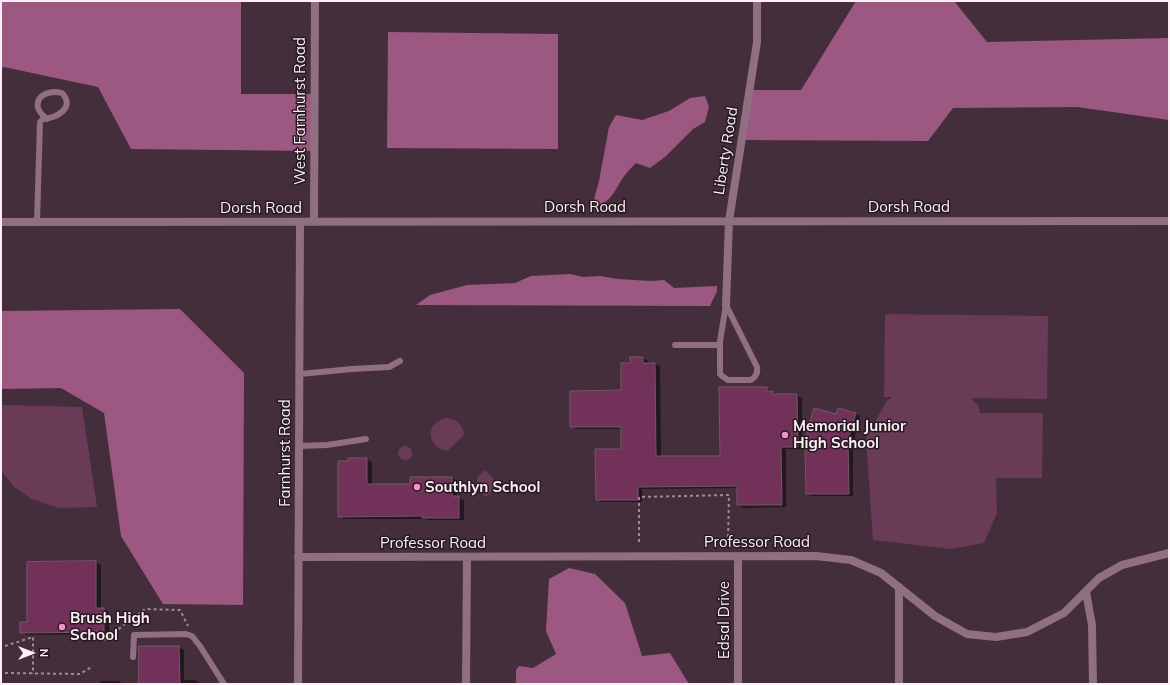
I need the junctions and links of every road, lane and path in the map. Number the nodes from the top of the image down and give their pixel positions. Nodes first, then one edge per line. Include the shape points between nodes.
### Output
1 (315, 1) edge
2 (757, 1) edge
3 (46, 119) junction
4 (729, 221) junction
5 (1169, 221) edge
6 (1, 222) edge
7 (37, 222) junction
8 (300, 222) junction
9 (314, 222) junction
10 (726, 305) junction
11 (720, 345) junction
12 (675, 346) dead end
13 (400, 361) dead end
14 (300, 374) junction
15 (366, 439) dead end
16 (299, 446) junction
17 (728, 541) dead end
18 (639, 542) dead end
19 (1169, 553) edge
20 (298, 556) junction
21 (738, 556) junction
22 (467, 557) junction
23 (899, 587) junction
24 (1086, 592) junction
25 (192, 636) junction
26 (104, 640) dead end
27 (5, 646) dead end
28 (133, 657) dead end
29 (93, 666) dead end
30 (5, 673) dead end
31 (33, 674) junction
32 (224, 684) edge
33 (298, 684) edge
34 (466, 684) edge
35 (738, 684) edge
36 (899, 684) edge
37 (1093, 684) edge

1 - 9 street, West Farnhurst Road
2 - 4 street, Liberty Road via 757,42
3 - 3 lane via 61,114 66,106 62,93 50,92 40,99 38,106
3 - 7 lane via 40,122
4 - 5 street, Dorsh Road
4 - 9 street, Dorsh Road
4 - 10 street, Liberty Road
6 - 7 street, Dorsh Road
7 - 8 street, Dorsh Road
8 - 9 street, Dorsh Road
8 - 14 street, Farnhurst Road
10 - 11 lane
10 - 11 lane via 757,367 758,372 754,378 728,380 722,376
11 - 12 lane
13 - 14 lane via 389,367
14 - 16 street, Farnhurst Road
15 - 16 lane via 327,446
16 - 20 street, Farnhurst Road
17 - 18 path via 729,495 639,497
19 - 24 street, Professor Road via 1122,565 1099,578
20 - 22 street, Professor Road
20 - 33 street, Farnhurst Road
21 - 22 street, Professor Road
21 - 23 street, Professor Road via 816,556 851,560 881,573
21 - 35 street, Edsal Drive
22 - 34 street
23 - 24 street, Professor Road via 935,616 967,634 996,637 1027,632 1064,612
23 - 36 street
24 - 37 street via 1092,625
25 - 26 path via 180,610 145,609
25 - 28 lane via 134,635
25 - 32 lane
27 - 31 path via 33,637
29 - 31 path via 80,674
30 - 31 path

